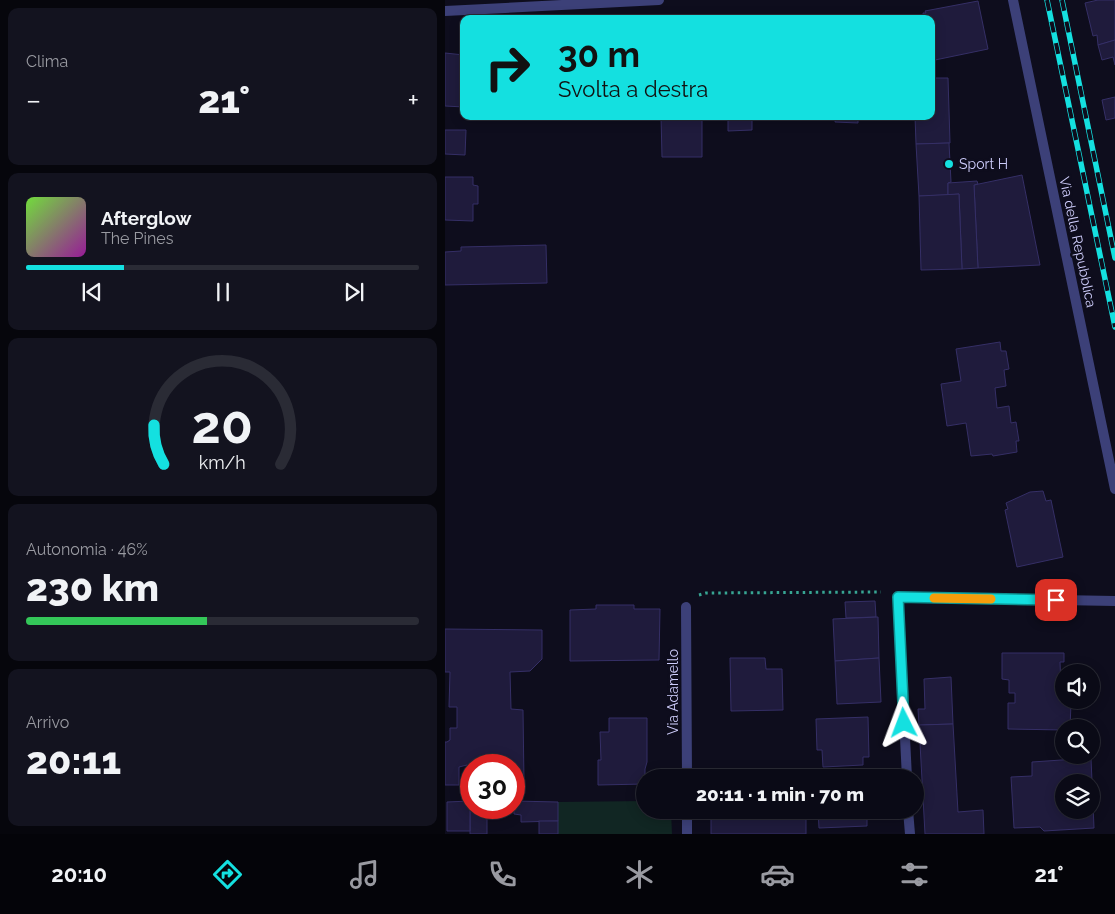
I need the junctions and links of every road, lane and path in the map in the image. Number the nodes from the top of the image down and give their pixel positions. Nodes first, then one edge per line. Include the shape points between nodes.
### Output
1 (659, 0) edge
2 (1013, 0) edge
3 (601, 1) edge
4 (445, 11) edge
5 (1115, 489) edge
6 (898, 597) junction
7 (1115, 601) edge
8 (686, 607) joint
9 (687, 769) edge
10 (907, 769) edge
11 (687, 819) edge
12 (909, 819) edge
13 (687, 834) edge
14 (910, 834) edge

1 - 3 street
2 - 5 street, Via della Repubblica
3 - 4 street
6 - 7 street
6 - 8 path via 881,592 706,594 697,595
6 - 10 street
8 - 9 street, Via Adamello
11 - 13 street
12 - 14 street

